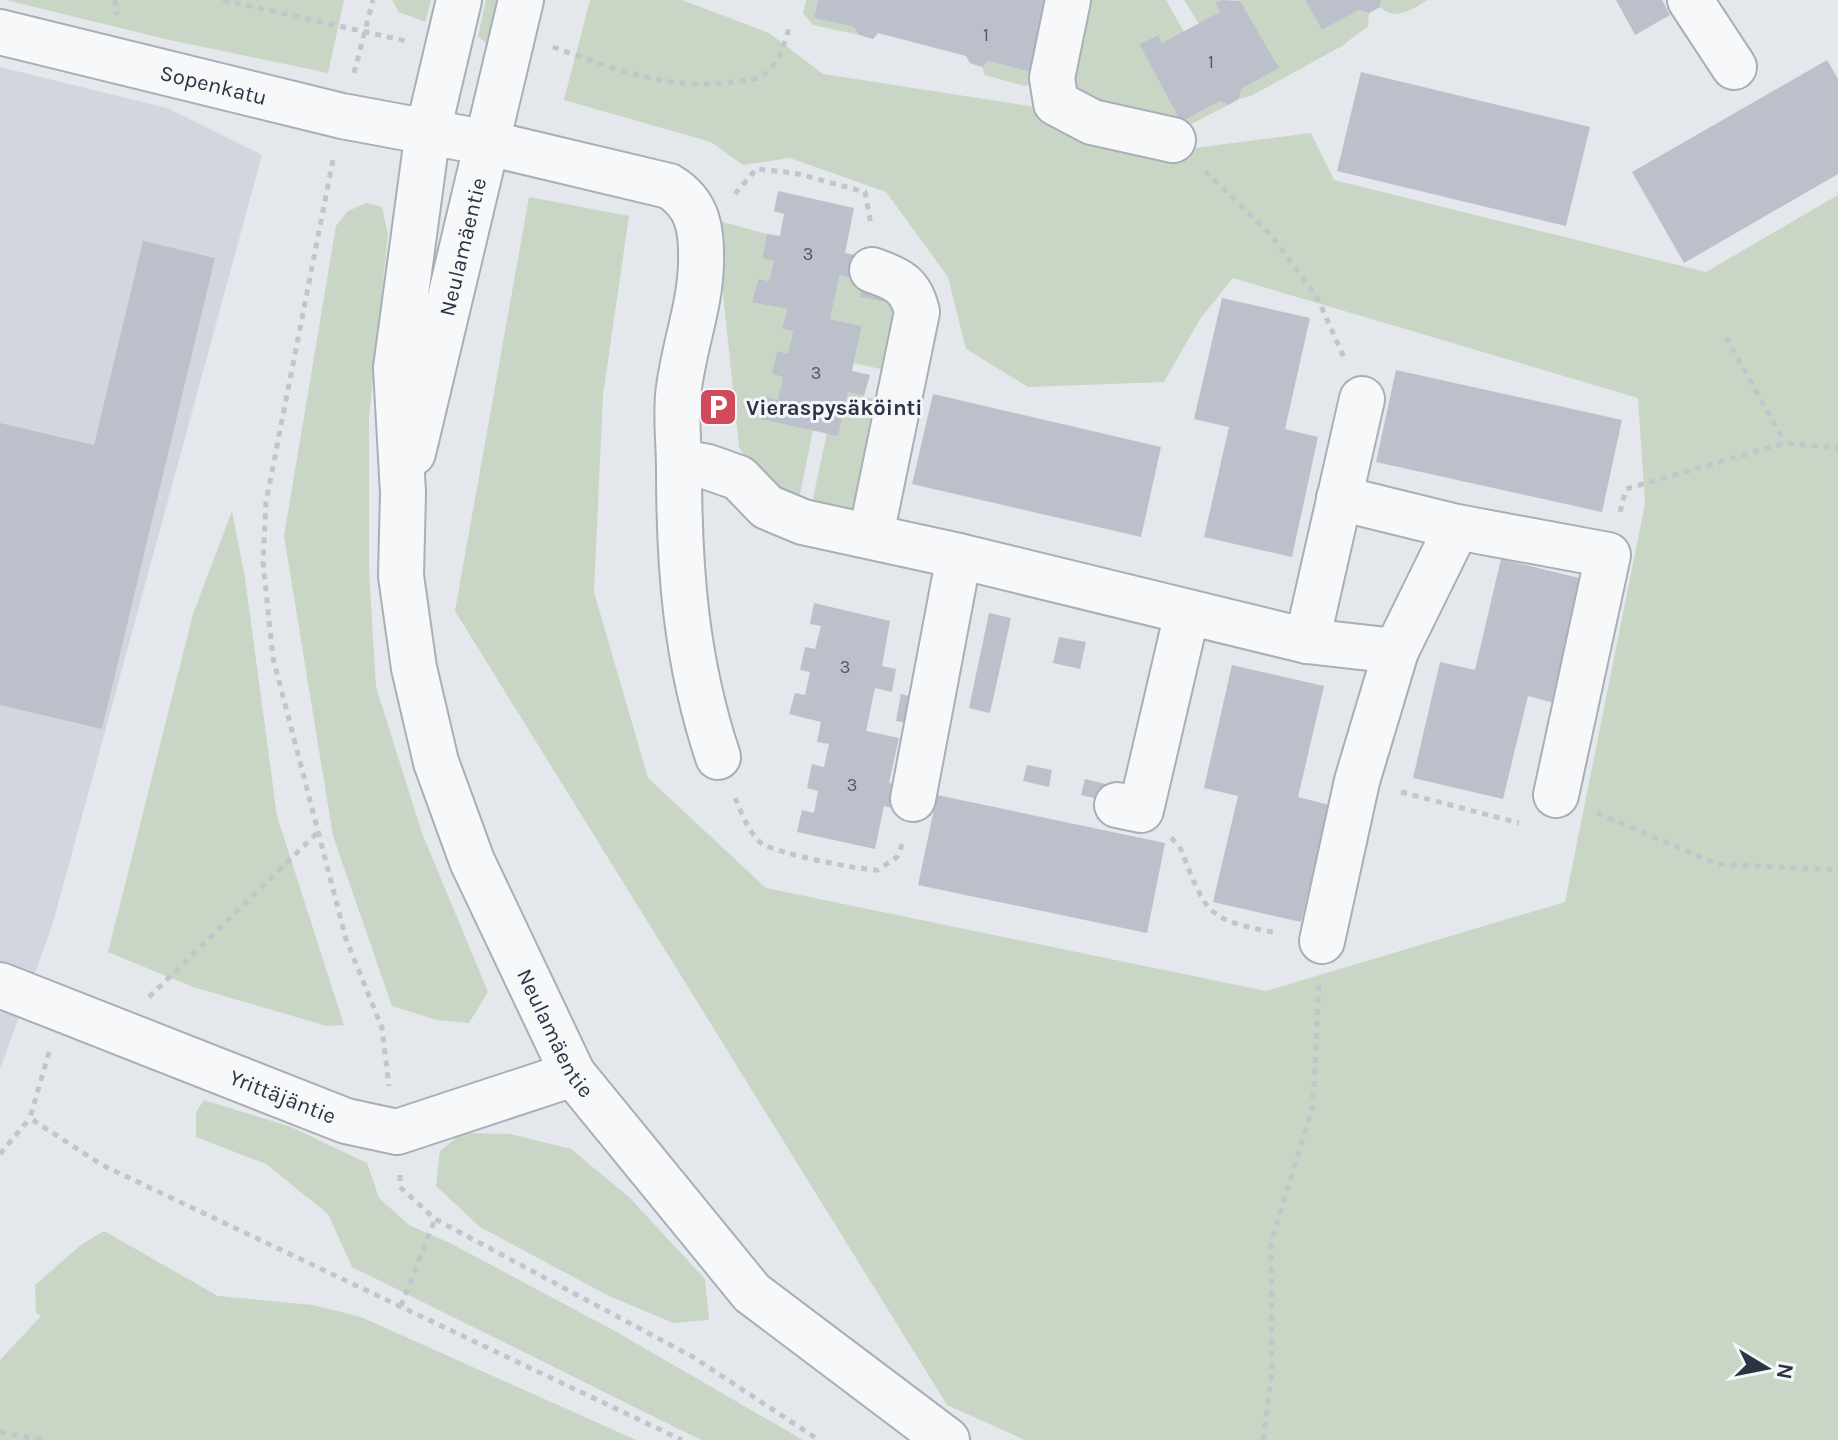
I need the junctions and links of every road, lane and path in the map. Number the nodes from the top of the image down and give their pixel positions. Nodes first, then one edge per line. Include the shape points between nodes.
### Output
1 (223, 0) edge
2 (373, 0) edge
3 (459, 0) edge
4 (521, 0) edge
5 (1068, 0) edge
6 (1690, 0) edge
7 (789, 28) dead end
8 (367, 30) junction
9 (0, 32) edge
10 (412, 43) dead end
11 (547, 44) dead end
12 (1734, 67) dead end
13 (342, 116) junction
14 (428, 131) junction
15 (1173, 140) joint
16 (488, 143) junction
17 (730, 201) dead end
18 (872, 270) joint
19 (1726, 337) dead end
20 (1362, 399) joint
21 (1785, 443) junction
22 (1838, 448) edge
23 (679, 462) junction
24 (403, 493) junction
25 (1339, 498) junction
26 (1457, 527) junction
27 (871, 535) junction
28 (1608, 555) junction
29 (959, 556) junction
30 (1187, 613) junction
31 (1307, 641) junction
32 (1396, 651) junction
33 (718, 757) joint
34 (1357, 781) junction
35 (1556, 795) junction
36 (913, 799) joint
37 (1129, 808) joint
38 (317, 833) junction
39 (1838, 870) edge
40 (1322, 941) junction
41 (0, 985) edge
42 (145, 1001) dead end
43 (69, 1010) junction
44 (573, 1074) junction
45 (388, 1084) dead end
46 (30, 1118) junction
47 (398, 1152) junction
48 (0, 1154) edge
49 (435, 1219) junction
50 (401, 1306) junction
51 (0, 1432) edge
52 (42, 1440) edge
53 (682, 1440) edge
54 (819, 1440) edge
55 (947, 1440) edge
56 (1263, 1440) edge

1 - 8 path
2 - 8 path
3 - 14 street, Neulamäentie
4 - 16 street, Neulamäentie
5 - 15 street via 1052,78 1056,103 1092,122
6 - 12 street
7 - 11 path via 775,63 761,77 728,83 684,84 635,74
8 - 10 path
8 - 13 path
9 - 13 street, Sopenkatu
13 - 14 street, Sopenkatu
13 - 38 path via 266,502 263,562 273,658
14 - 16 street, Sopenkatu
14 - 24 street, Neulamäentie via 396,368
15 - 20 path via 1271,235 1308,284
16 - 23 street, Sopenkatu via 669,186 686,196 702,242 678,397
16 - 24 street, Neulamäentie
17 - 18 path via 756,169 795,173 865,192 871,212
18 - 27 street via 901,281 917,312
19 - 21 path
20 - 25 street
21 - 22 path
21 - 28 path via 1626,489
23 - 27 street via 739,478 767,507 803,522
23 - 33 street via 686,618 698,698
24 - 44 street, Neulamäentie via 401,576 414,668 436,762 472,861
25 - 26 street
25 - 31 street
26 - 28 street
26 - 32 street
27 - 29 street
28 - 35 street
29 - 30 street
29 - 36 street
30 - 31 street
30 - 37 street
31 - 32 street
32 - 34 street
33 - 36 path via 746,824 761,843 865,870 878,870 897,857
34 - 35 path via 1547,830
34 - 40 street
35 - 39 path via 1717,864
37 - 40 path via 1179,845 1205,907 1237,926
38 - 42 path
38 - 45 path via 346,939 382,1028
40 - 56 path via 1313,1105 1271,1243 1272,1372
41 - 43 street, Yrittäjäntie
43 - 46 path via 43,1063
43 - 47 street, Yrittäjäntie via 346,1121
44 - 47 street
44 - 55 street, Neulamäentie via 752,1293
46 - 48 path
46 - 50 path via 102,1165
47 - 49 path via 400,1187
49 - 50 path
49 - 54 path via 693,1357
50 - 53 path
51 - 52 path

